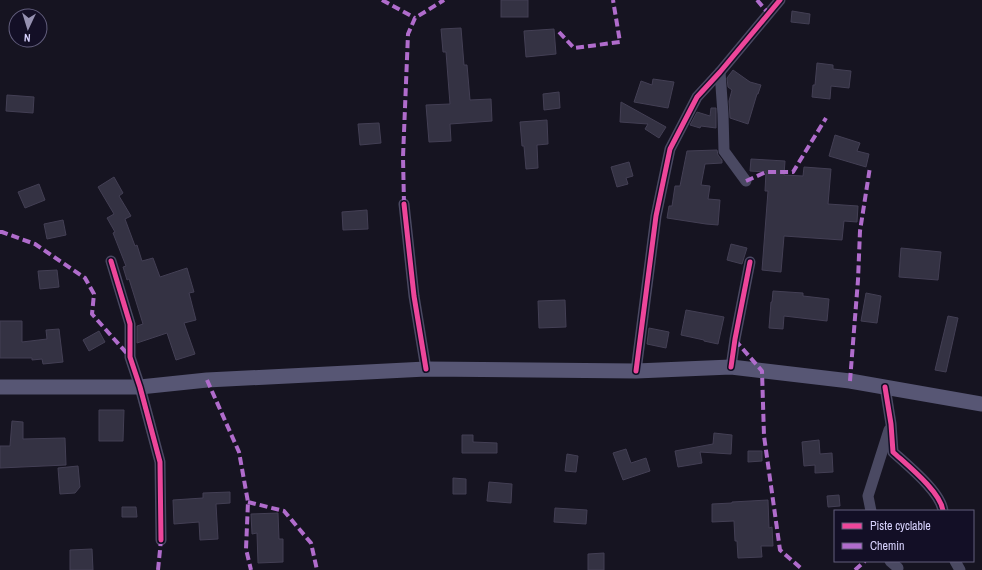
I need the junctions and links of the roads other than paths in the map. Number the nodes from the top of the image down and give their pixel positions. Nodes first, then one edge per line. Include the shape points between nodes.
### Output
1 (780, 0) edge
2 (720, 72) junction
3 (746, 181) dead end
4 (404, 204) dead end
5 (111, 261) dead end
6 (750, 262) dead end
7 (731, 367) junction
8 (426, 369) junction
9 (636, 371) junction
10 (0, 387) edge
11 (140, 387) junction
12 (885, 387) junction
13 (982, 404) edge
14 (891, 424) junction
15 (871, 510) edge
16 (943, 510) edge
17 (161, 540) dead end

1 - 2 street
2 - 3 street via 724,150
2 - 9 street via 697,97 670,149 656,216
4 - 8 street via 414,296
5 - 11 street via 130,324 130,357
6 - 7 street
7 - 9 main road
7 - 12 main road
8 - 9 main road
8 - 11 main road via 207,380
10 - 11 main road
11 - 17 street via 160,462
12 - 13 main road
12 - 14 street
14 - 15 street via 868,496
14 - 16 street via 893,452 930,487

